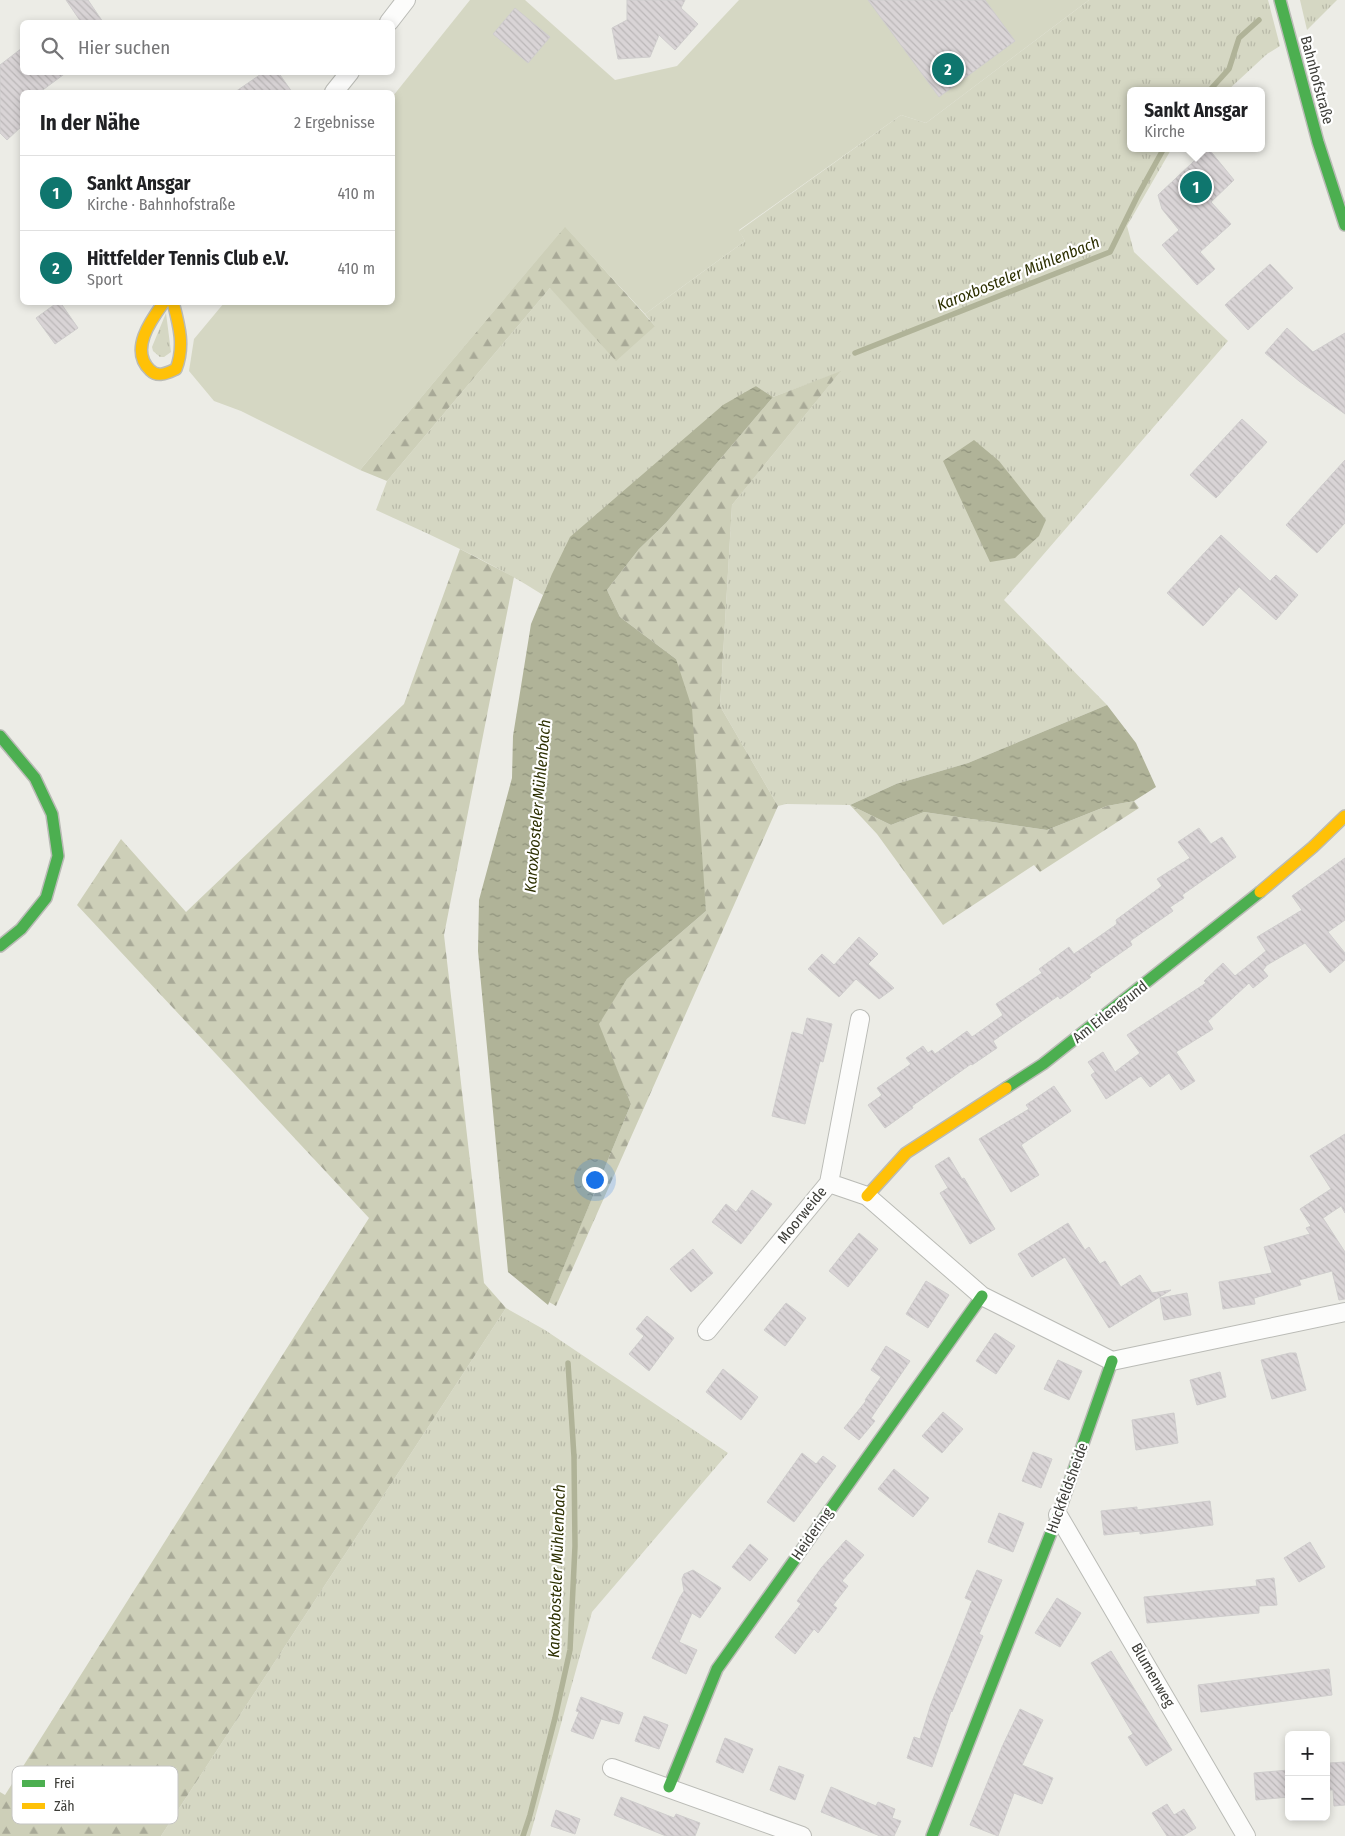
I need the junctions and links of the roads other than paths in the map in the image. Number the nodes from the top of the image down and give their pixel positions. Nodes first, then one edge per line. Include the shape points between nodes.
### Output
1 (406, 0) edge
2 (1280, 0) edge
3 (390, 20) edge
4 (348, 75) edge
5 (336, 90) edge
6 (1340, 198) edge
7 (1345, 225) edge
8 (162, 305) edge
9 (174, 305) edge
10 (0, 736) edge
11 (1345, 816) edge
12 (0, 946) edge
13 (860, 1018) dead end
14 (829, 1182) junction
15 (867, 1196) junction
16 (982, 1296) junction
17 (1345, 1312) edge
18 (707, 1331) dead end
19 (1112, 1361) junction
20 (1058, 1515) junction
21 (612, 1768) dead end
22 (669, 1788) junction
23 (802, 1836) edge
24 (932, 1836) edge
25 (1246, 1836) edge

1 - 3 street
2 - 6 street, Bahnhofstraße via 1305,95
4 - 5 street
6 - 7 street, Bahnhofstraße
8 - 9 street via 150,321 141,354 148,368 160,375 176,369 180,361 182,336
10 - 12 street via 34,778 52,814 58,856 46,898 21,929
11 - 15 street, Am Erlengrund via 1242,908 1043,1064 906,1153
13 - 14 street, Moorweide
14 - 15 street
14 - 18 street, Moorweide
15 - 16 street
16 - 19 street
16 - 22 street, Heidering via 717,1669
17 - 19 street
19 - 20 street, Huckfeldsheide
20 - 24 street, Huckfeldsheide
20 - 25 street, Blumenweg
21 - 22 street
22 - 23 street

